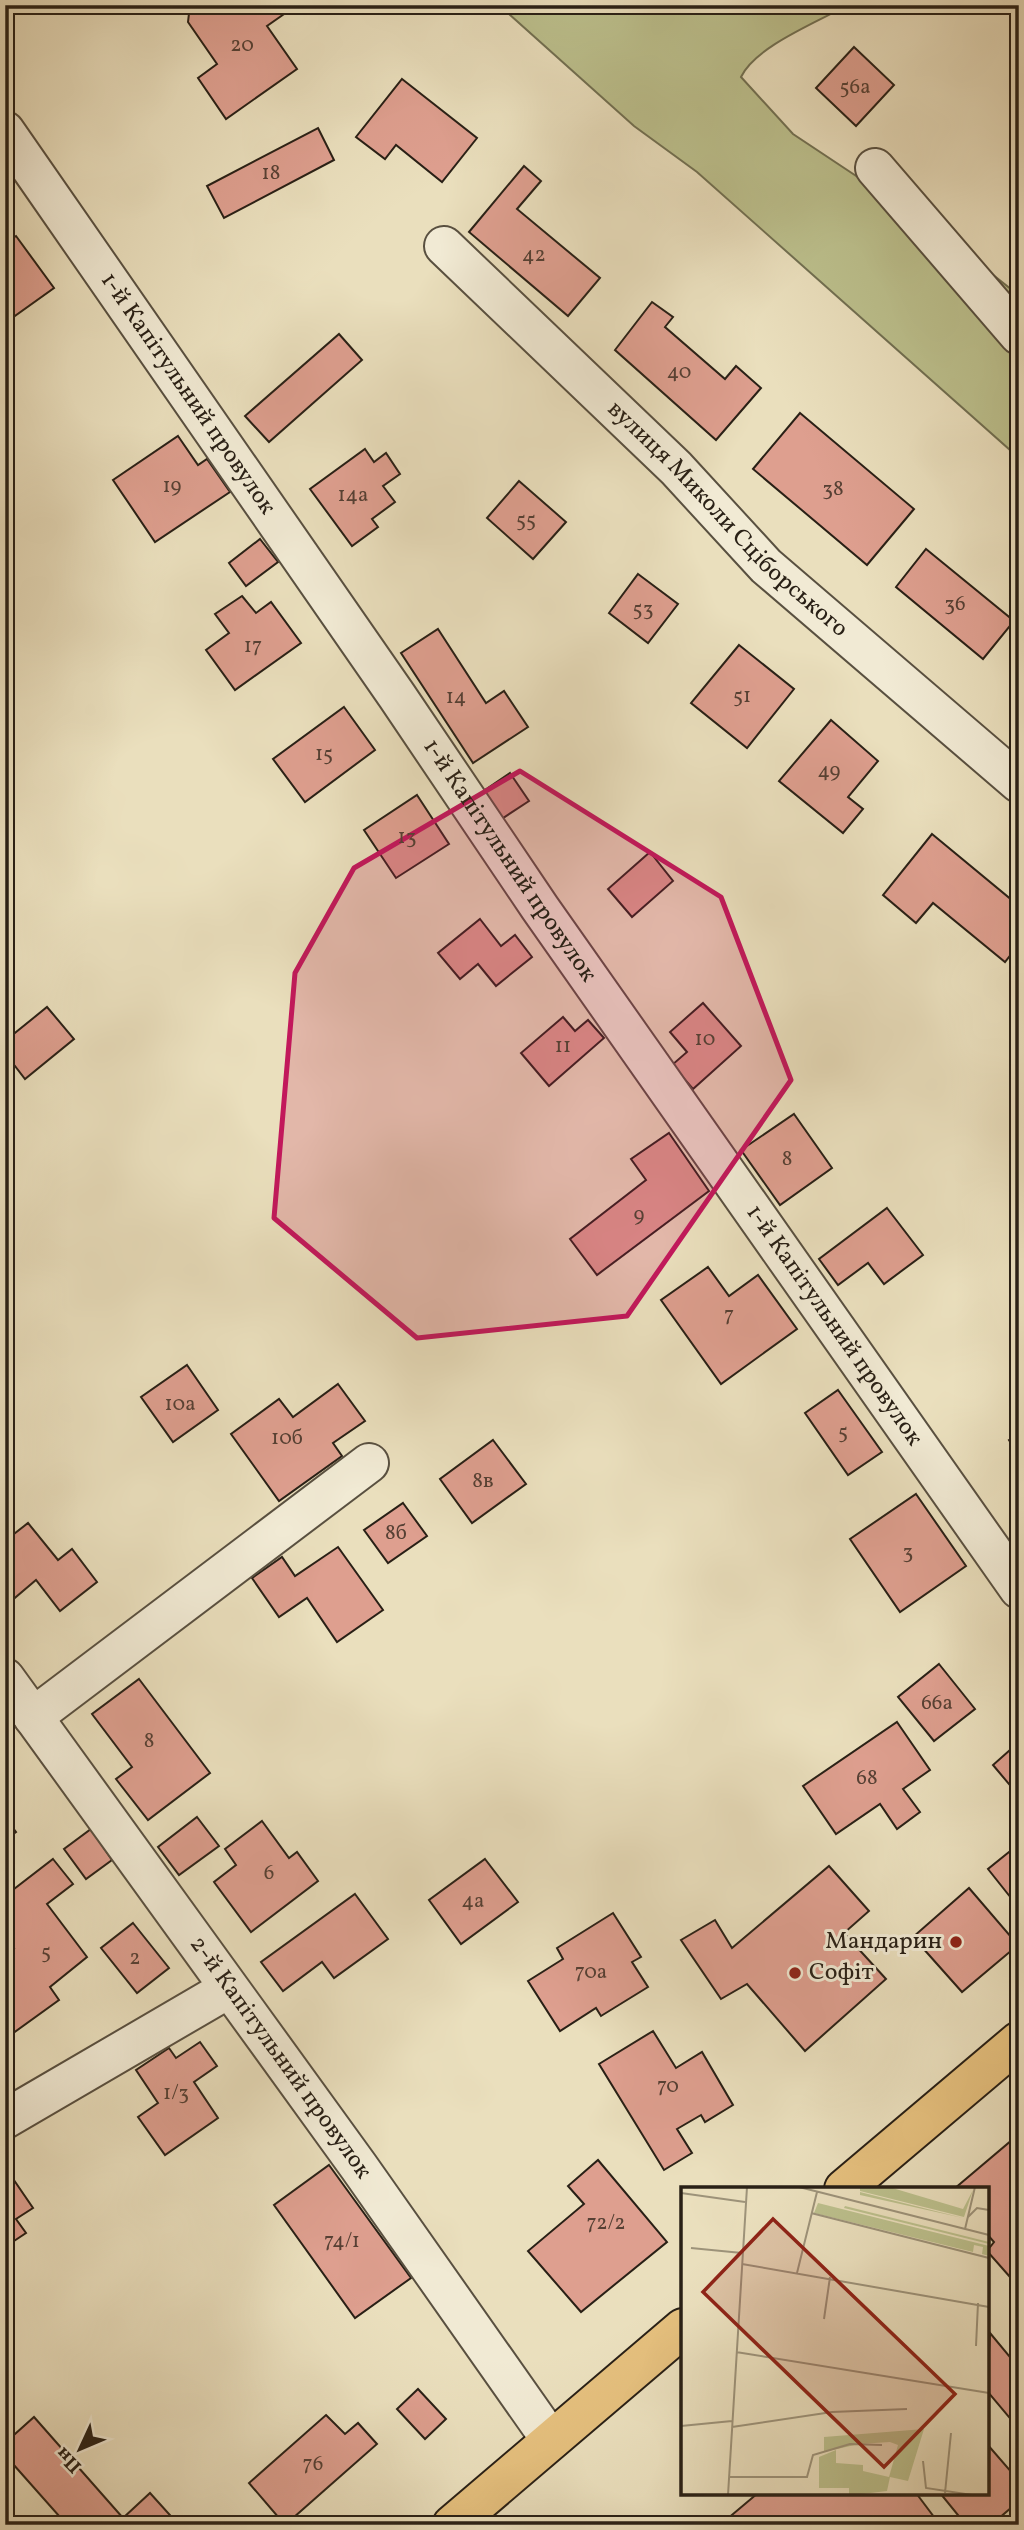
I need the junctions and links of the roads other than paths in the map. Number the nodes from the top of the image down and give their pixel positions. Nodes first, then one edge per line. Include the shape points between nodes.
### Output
1 (5, 131) edge
2 (875, 168) dead end
3 (444, 246) dead end
4 (1019, 335) edge
5 (1019, 783) edge
6 (369, 1463) dead end
7 (1019, 1589) edge
8 (5, 1678) edge
9 (33, 1717) junction
10 (228, 1989) junction
11 (1019, 2040) edge
12 (5, 2119) edge
13 (846, 2187) edge
14 (681, 2330) edge
15 (551, 2440) junction
16 (465, 2521) edge

1 - 7 street, 1-й Капітульний провулок via 572,954
2 - 4 street
3 - 5 street, вулиця Миколи Сціборського via 676,468 766,566
6 - 9 street
8 - 9 street, 2-й Капітульний провулок
9 - 10 street, 2-й Капітульний провулок
10 - 12 street
10 - 15 street, 2-й Капітульний провулок
11 - 13 highway
14 - 15 highway
15 - 16 highway

